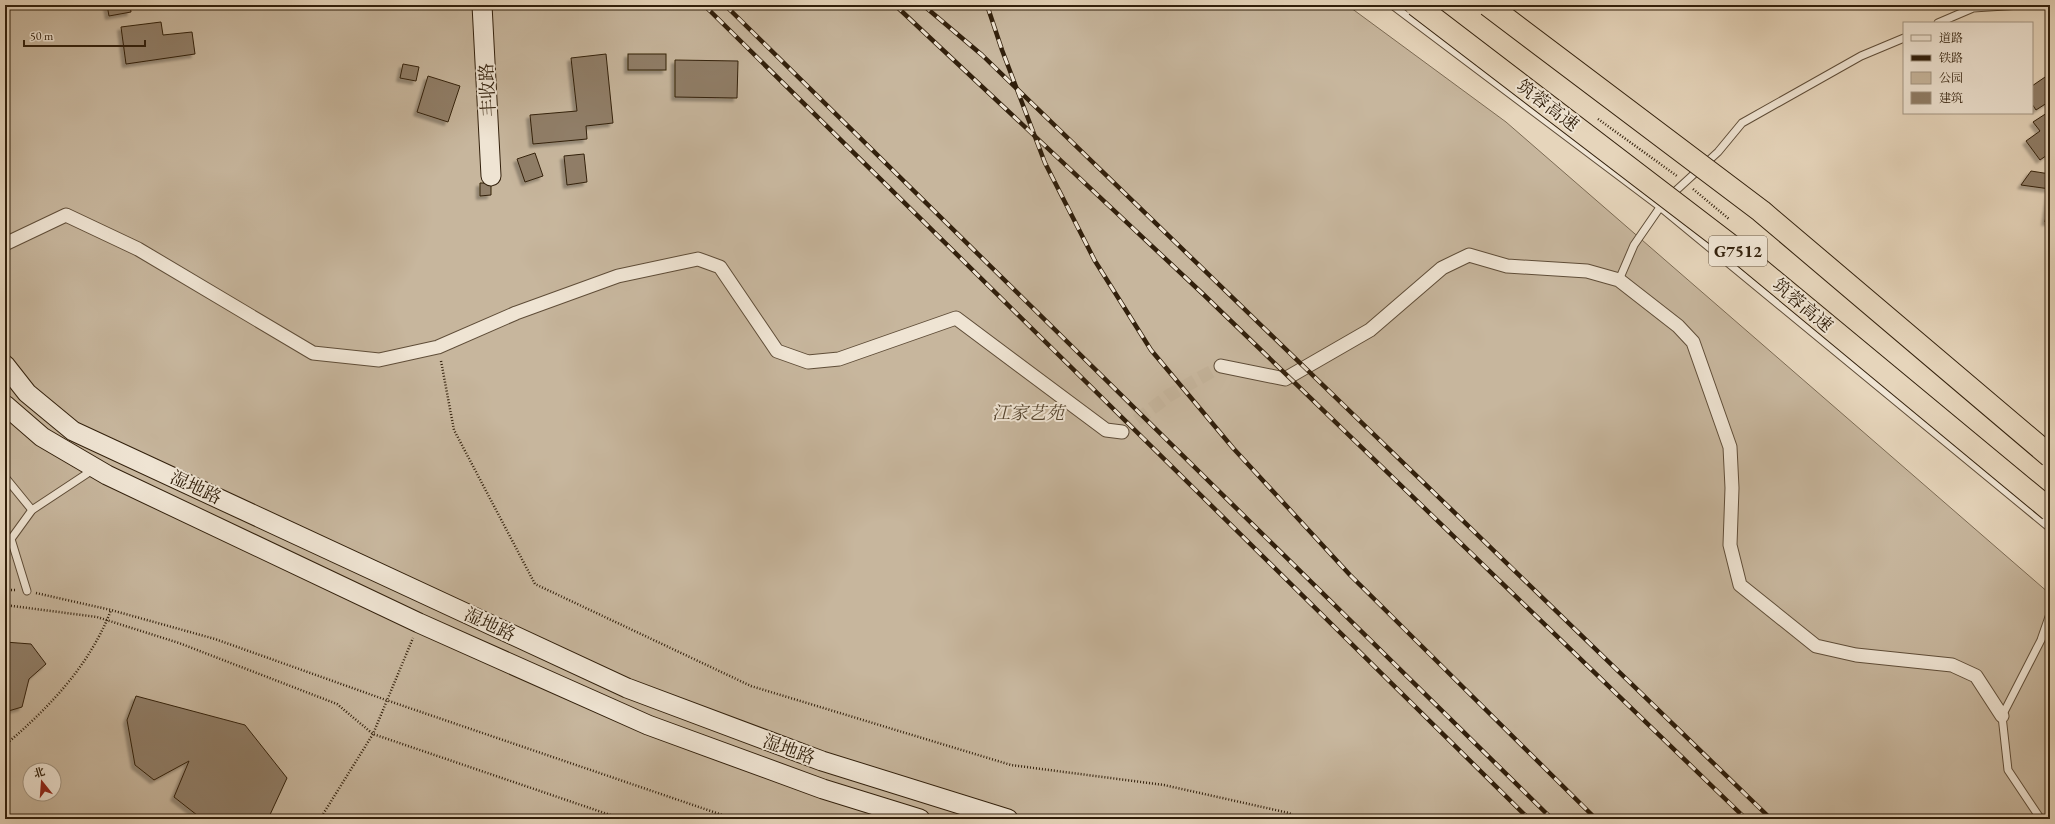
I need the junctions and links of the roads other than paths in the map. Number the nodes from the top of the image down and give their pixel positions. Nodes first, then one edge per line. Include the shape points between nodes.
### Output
1 (482, 5) edge
2 (1392, 5) edge
3 (1416, 5) edge
4 (1488, 5) edge
5 (2021, 5) edge
6 (1940, 22) edge
7 (1903, 38) edge
8 (491, 176) dead end
9 (1659, 206) junction
10 (5, 244) edge
11 (1619, 280) junction
12 (5, 365) edge
13 (1221, 366) tunnel mouth
14 (5, 405) edge
15 (1122, 432) dead end
16 (2050, 456) edge
17 (95, 468) junction
18 (5, 477) edge
19 (32, 510) junction
20 (2050, 510) edge
21 (2050, 528) edge
22 (8, 538) edge
23 (27, 591) road end
24 (2050, 614) edge
25 (2002, 716) junction
26 (920, 819) edge
27 (1008, 819) edge
28 (2043, 819) edge

1 - 8 street, 丰收路
2 - 9 lane
3 - 20 highway, 筑蓉高速 / G7512, bridge via 1735,249
4 - 16 highway, G7512, bridge via 1762,211
5 - 6 lane via 1973,8
7 - 9 lane via 1861,56 1742,123 1718,152
9 - 11 lane via 1634,245
9 - 21 lane
10 - 15 street via 66,215 138,250 313,353 379,360 438,347 516,313 618,276 698,259 720,267 777,351 808,362 839,359 956,318 1106,430
11 - 13 street via 1587,271 1507,266 1469,255 1442,268 1370,330 1285,379
11 - 25 street via 1678,326 1693,342 1730,447 1730,546 1740,585 1816,646 1856,655 1952,665 1976,676
12 - 27 street, 湿地路 via 27,393 73,430 627,688 822,761
14 - 17 street, 湿地路 via 42,437
17 - 19 lane
17 - 26 street, 湿地路 via 419,623 648,725 823,789
18 - 19 lane
19 - 22 lane
22 - 23 lane
24 - 25 lane via 2041,640
25 - 28 lane via 2008,770

